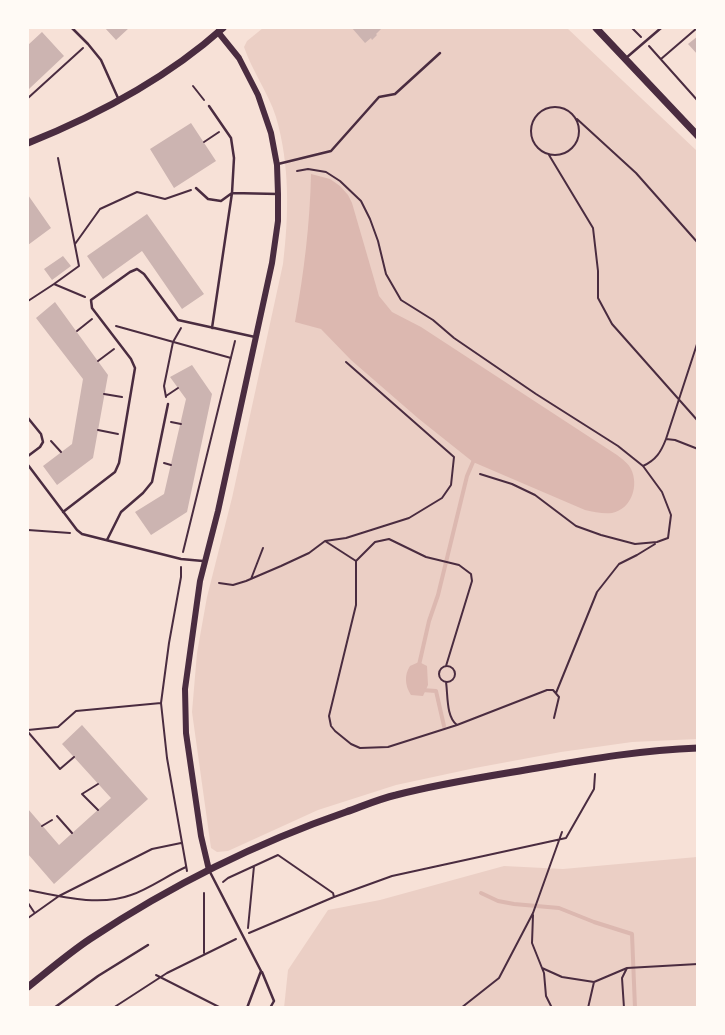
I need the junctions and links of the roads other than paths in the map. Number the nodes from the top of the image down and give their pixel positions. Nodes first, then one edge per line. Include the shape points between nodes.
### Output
1 (72, 28) edge
2 (596, 28) edge
3 (661, 28) edge
4 (221, 30) edge
5 (440, 53) dead end
6 (625, 58) junction
7 (119, 100) junction
8 (209, 106) road end
9 (698, 136) edge
10 (28, 143) edge
11 (277, 165) junction
12 (196, 188) road end
13 (232, 193) junction
14 (278, 194) junction
15 (212, 328) junction
16 (257, 337) junction
17 (168, 404) road end
18 (28, 418) edge
19 (28, 456) edge
20 (28, 465) edge
21 (63, 512) junction
22 (107, 540) junction
23 (204, 562) junction
24 (698, 748) edge
25 (208, 870) junction
26 (148, 945) dead end
27 (261, 971) junction
28 (28, 987) edge
29 (54, 1008) edge
30 (247, 1008) edge
31 (270, 1008) edge

1 - 7 lane via 101,60
2 - 6 main road
3 - 6 lane
4 - 7 main road via 182,60
4 - 11 street via 258,95 271,133
5 - 11 lane via 395,94 379,97 331,151
6 - 9 main road
7 - 10 main road
8 - 13 lane via 231,138 234,158
11 - 14 street
12 - 13 lane via 208,199 221,201
13 - 14 lane
13 - 15 lane
14 - 16 street via 272,263
15 - 16 lane
15 - 21 lane via 178,320 137,269 91,300 92,308 135,368 120,463 115,472
16 - 23 street
17 - 22 lane via 152,482 121,512
18 - 19 lane via 43,442
20 - 21 lane
21 - 22 lane via 82,534
22 - 23 lane
23 - 25 street via 185,689 186,733
24 - 25 main road via 604,757 395,795 316,822
25 - 27 lane
25 - 28 main road via 145,904 89,940
26 - 29 lane
27 - 30 lane
27 - 31 lane via 274,1001

